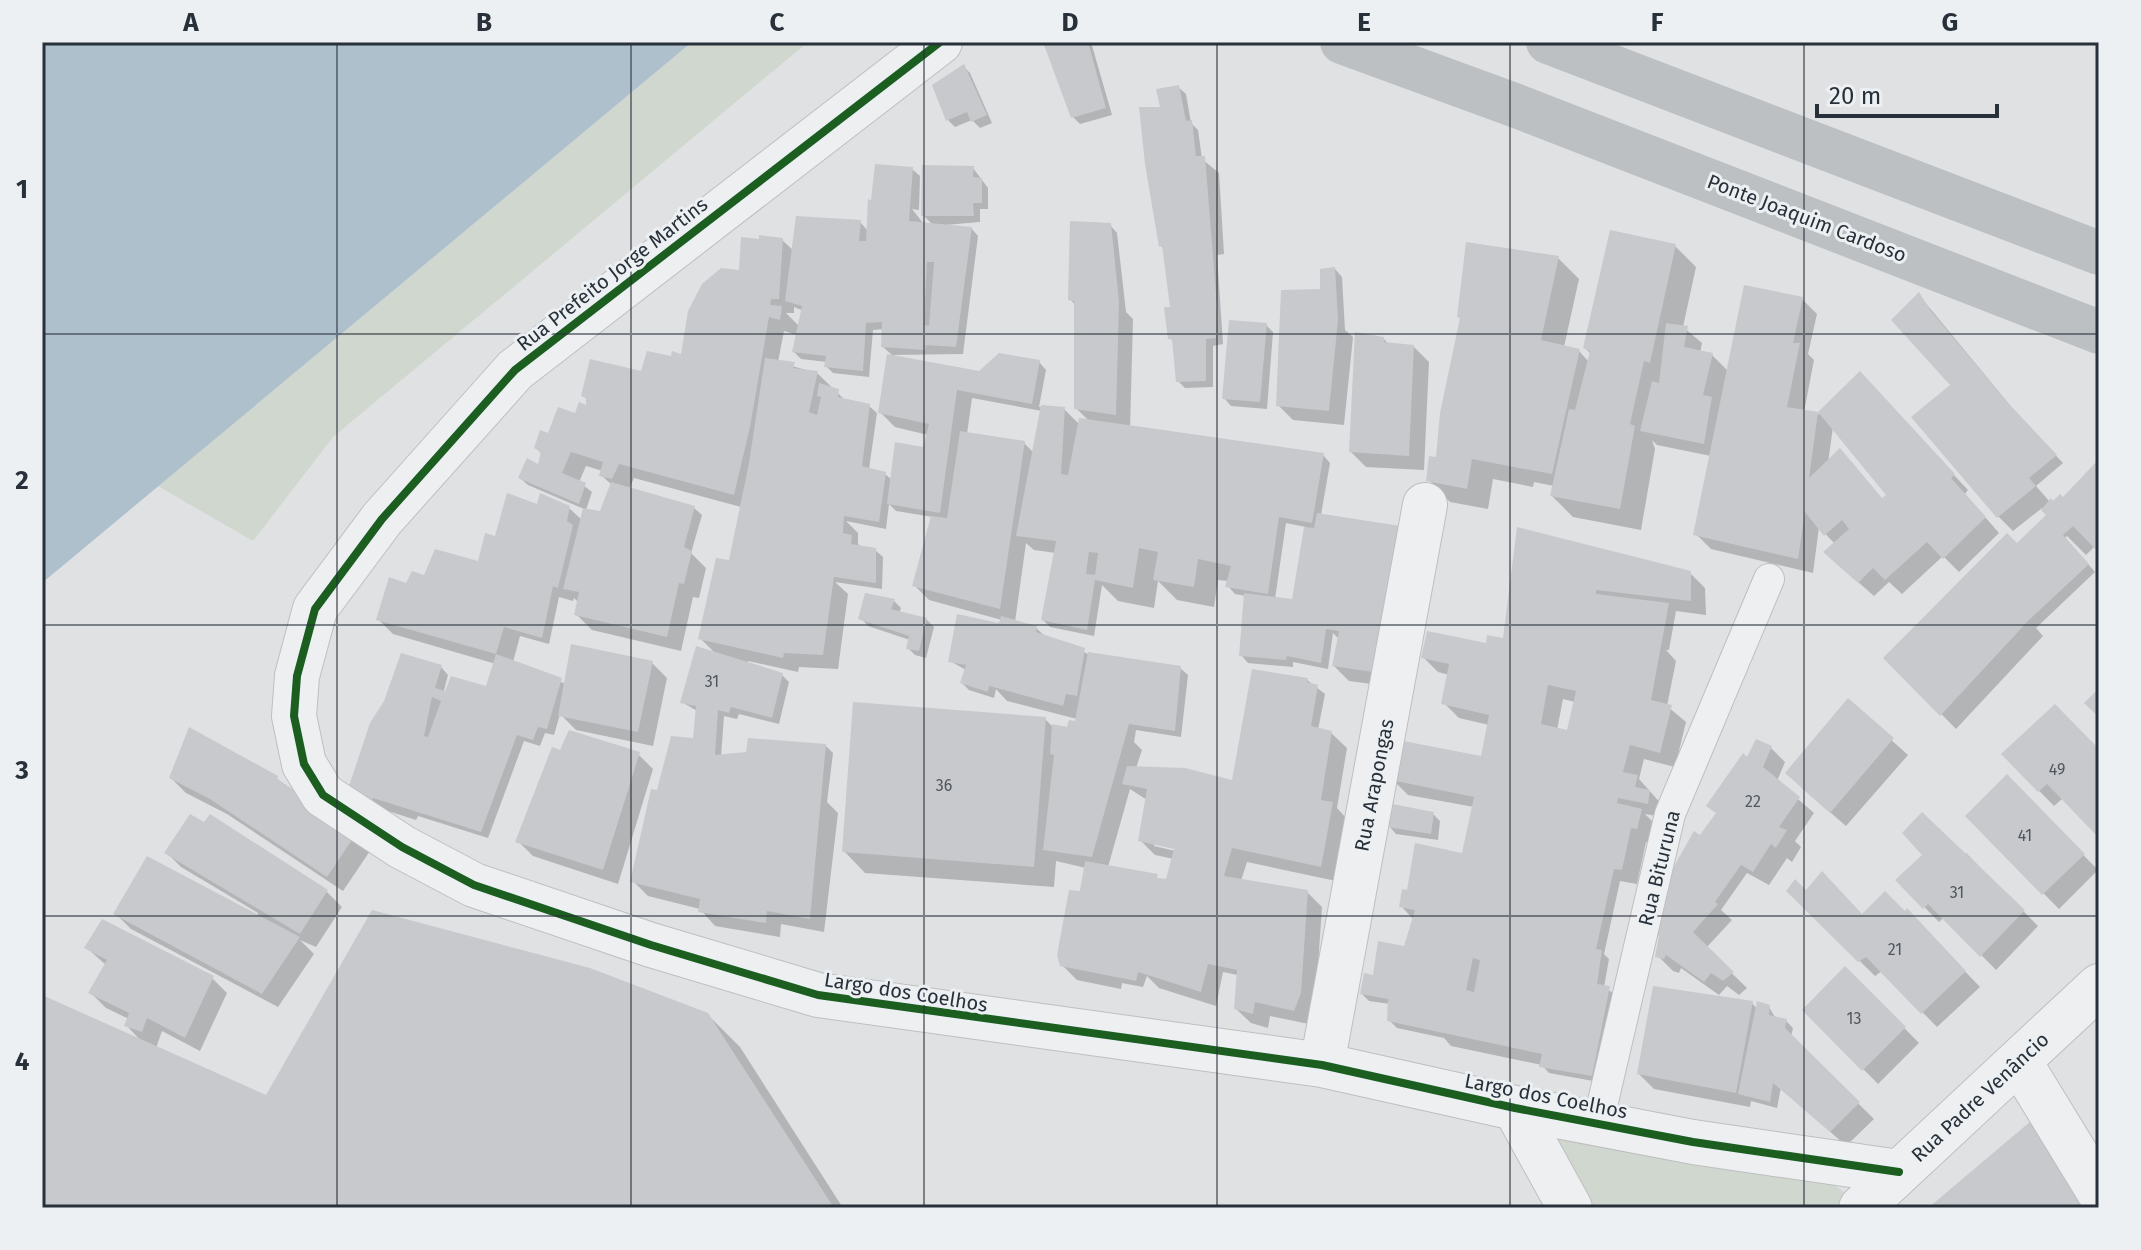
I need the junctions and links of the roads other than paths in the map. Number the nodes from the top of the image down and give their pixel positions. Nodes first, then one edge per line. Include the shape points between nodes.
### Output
1 (940, 42) edge
2 (1342, 42) edge
3 (1548, 42) edge
4 (2099, 253) edge
5 (2099, 332) edge
6 (1425, 505) dead end
7 (1769, 579) dead end
8 (402, 847) joint
9 (2099, 986) edge
10 (2019, 1061) junction
11 (1322, 1065) junction
12 (1515, 1108) junction
13 (1598, 1123) junction
14 (1899, 1172) junction
15 (2099, 1192) edge
16 (1570, 1208) edge
17 (1861, 1208) edge

1 - 8 street, Rua Prefeito Jorge Martins via 515,370 382,519 315,609 297,676 294,716 304,764 323,795
2 - 5 street, Ponte Joaquim Cardoso
3 - 4 street
6 - 11 street, Rua Arapongas
7 - 13 lane, Rua Bituruna via 1670,814
8 - 11 street, Largo dos Coelhos via 474,885 818,995
9 - 10 street, Rua Padre Venâncio
10 - 14 street, Rua Padre Venâncio
10 - 15 street
11 - 12 street, Largo dos Coelhos
12 - 13 street, Largo dos Coelhos
12 - 16 street, Largo dos Coelhos
13 - 14 street, Largo dos Coelhos
14 - 17 street, Rua Padre Venâncio

